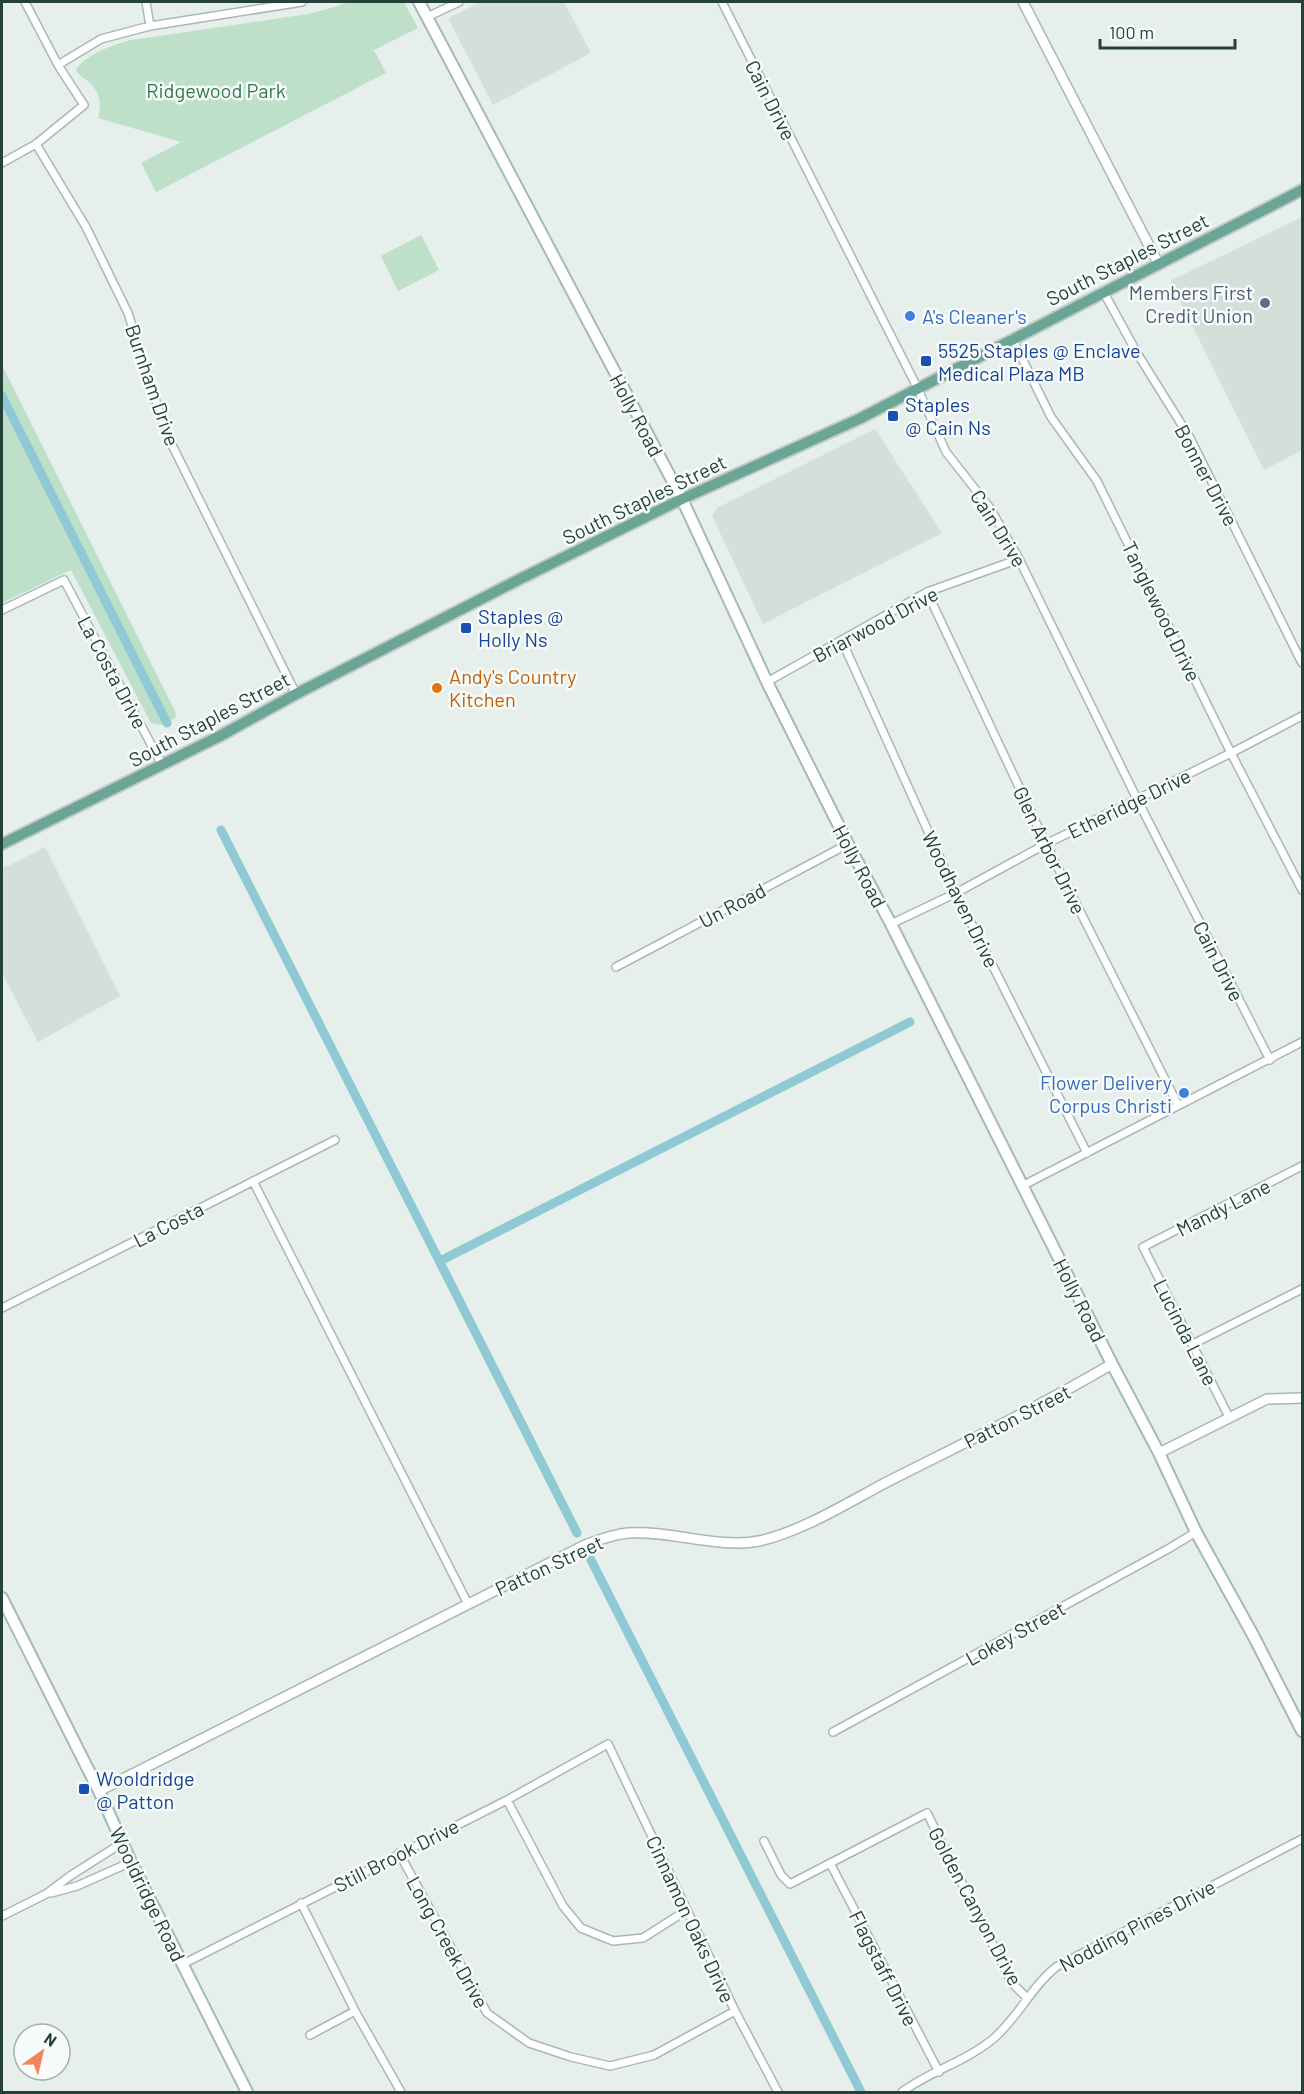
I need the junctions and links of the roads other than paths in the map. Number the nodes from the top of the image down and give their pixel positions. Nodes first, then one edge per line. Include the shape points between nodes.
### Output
1 (25, 2) edge
2 (146, 2) edge
3 (302, 2) edge
4 (419, 2) edge
5 (459, 2) edge
6 (722, 2) edge
7 (1023, 2) edge
8 (427, 17) junction
9 (150, 26) junction
10 (58, 65) junction
11 (36, 144) junction
12 (2, 164) edge
13 (1302, 190) edge
14 (1158, 263) junction
15 (1103, 291) junction
16 (1012, 338) junction
17 (917, 387) junction
18 (682, 499) junction
19 (1019, 559) junction
20 (927, 592) junction
21 (2, 610) edge
22 (842, 641) junction
23 (1302, 663) edge
24 (767, 682) junction
25 (296, 694) junction
26 (1302, 716) edge
27 (1231, 753) junction
28 (162, 765) junction
29 (1137, 799) junction
30 (2, 844) edge
31 (848, 844) junction
32 (1046, 844) junction
33 (1302, 890) edge
34 (956, 893) junction
35 (891, 924) junction
36 (616, 966) dead end
37 (1302, 1042) edge
38 (1270, 1059) junction
39 (1178, 1105) junction
40 (335, 1140) dead end
41 (1087, 1153) junction
42 (1302, 1166) edge
43 (253, 1181) junction
44 (1022, 1186) junction
45 (1143, 1247) joint
46 (1302, 1289) edge
47 (2, 1308) edge
48 (1193, 1344) junction
49 (1112, 1364) junction
50 (1302, 1398) edge
51 (1229, 1417) junction
52 (1159, 1453) junction
53 (1196, 1532) junction
54 (2, 1598) edge
55 (468, 1604) junction
56 (1302, 1731) edge
57 (832, 1732) dead end
58 (608, 1744) joint
59 (99, 1791) junction
60 (507, 1800) junction
61 (1302, 1839) edge
62 (764, 1841) dead end
63 (122, 1843) junction
64 (399, 1853) junction
65 (131, 1863) junction
66 (830, 1863) junction
67 (46, 1894) junction
68 (301, 1903) junction
69 (687, 1910) junction
70 (2, 1917) edge
71 (183, 1964) junction
72 (1027, 1998) junction
73 (355, 2011) junction
74 (735, 2011) junction
75 (310, 2035) dead end
76 (939, 2072) junction
77 (248, 2092) edge
78 (400, 2092) edge
79 (778, 2092) edge
80 (902, 2092) edge

1 - 10 street
2 - 9 street
3 - 9 street
4 - 8 main road, Holly Road
5 - 8 street
6 - 17 street, Cain Drive
7 - 14 street
8 - 18 main road, Holly Road
9 - 10 street via 101,39
10 - 11 street via 84,105
11 - 12 street
11 - 25 street, Burnham Drive via 86,227 128,313 166,434
13 - 14 main road, South Staples Street
14 - 15 main road, South Staples Street
15 - 16 main road, South Staples Street
15 - 23 street, Bonner Drive via 1190,438
16 - 17 main road, South Staples Street
16 - 27 street, Tanglewood Drive via 1051,417 1097,481
17 - 18 main road, South Staples Street via 859,419
17 - 19 street, Cain Drive via 946,452 990,508
18 - 24 main road, Holly Road
18 - 25 main road, South Staples Street
19 - 20 street, Briarwood Drive
19 - 29 street, Cain Drive
20 - 22 street, Briarwood Drive
20 - 32 street, Glen Arbor Drive
21 - 28 street, La Costa Drive via 64,580
22 - 24 street, Briarwood Drive
22 - 34 street, Woodhaven Drive
24 - 31 main road, Holly Road
25 - 28 main road, South Staples Street
26 - 27 street, Etheridge Drive
27 - 29 street, Etheridge Drive
27 - 33 street, Tanglewood Drive
28 - 30 main road, South Staples Street
29 - 32 street, Etheridge Drive
29 - 38 street, Cain Drive
31 - 35 main road, Holly Road
31 - 36 street, Un Road
32 - 34 street, Etheridge Drive
32 - 39 street, Glen Arbor Drive
34 - 35 street, Etheridge Drive
34 - 41 street, Woodhaven Drive
35 - 44 main road, Holly Road
37 - 38 street
38 - 39 street
39 - 41 street
40 - 43 street, La Costa
41 - 44 street
42 - 45 street, Mandy Lane
43 - 47 street, La Costa
43 - 55 street
44 - 49 main road, Holly Road
45 - 48 street, Lucinda Lane
46 - 48 street
48 - 51 street, Lucinda Lane
49 - 52 main road, Holly Road
49 - 55 street, Patton Street via 780,1535 747,1542 646,1532 617,1534 585,1545
50 - 51 street via 1267,1399
51 - 52 street
52 - 53 main road, Holly Road
53 - 56 main road, Holly Road
53 - 57 street, Lokey Street
54 - 59 main road, Wooldridge Road
55 - 59 street, Patton Street
58 - 60 street, Still Brook Drive
58 - 69 street, Cinnamon Oaks Drive
59 - 63 main road, Wooldridge Road
60 - 64 street, Still Brook Drive
60 - 69 street via 563,1906 581,1928 613,1941 643,1938
61 - 72 street, Nodding Pines Drive via 1056,1967
62 - 66 street via 781,1875 790,1884
63 - 65 main road, Wooldridge Road
63 - 67 street
64 - 68 street, Still Brook Drive
64 - 74 street, Long Creek Drive via 487,2013 528,2043 610,2066 654,2055
65 - 67 street via 77,1886
65 - 71 main road, Wooldridge Road
66 - 72 street, Golden Canyon Drive via 927,1813 1012,1983
66 - 76 street, Flagstaff Drive
67 - 70 street
68 - 71 street, Still Brook Drive
68 - 73 street
69 - 74 street, Cinnamon Oaks Drive
71 - 77 main road, Wooldridge Road
72 - 76 street, Nodding Pines Drive via 995,2037 977,2052
73 - 75 street
73 - 78 street
74 - 79 street, Cinnamon Oaks Drive
76 - 80 street, Nodding Pines Drive

